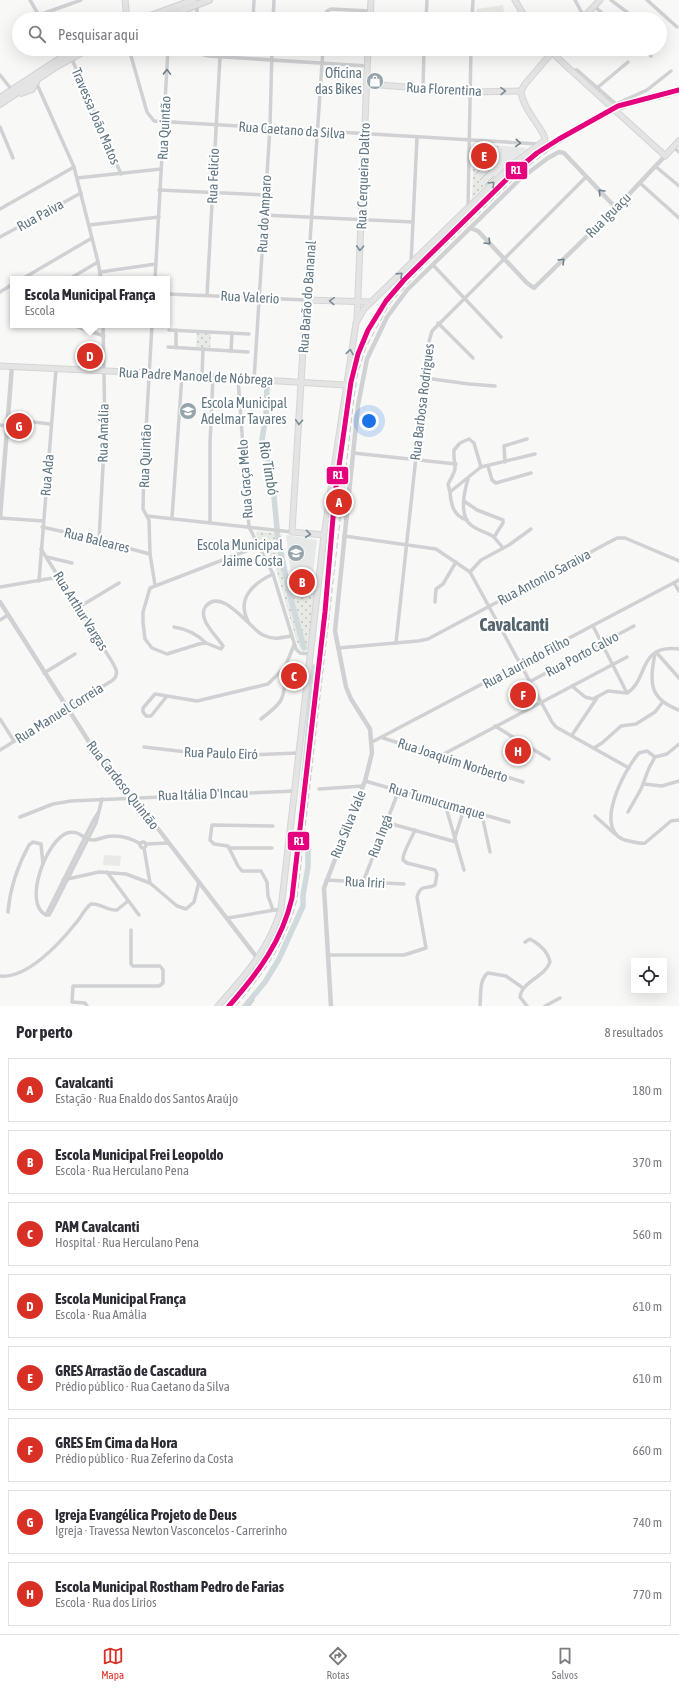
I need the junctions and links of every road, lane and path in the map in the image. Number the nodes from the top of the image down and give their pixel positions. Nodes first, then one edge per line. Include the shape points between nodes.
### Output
1 (30, 0) edge
2 (81, 0) edge
3 (125, 0) edge
4 (209, 0) edge
5 (254, 0) edge
6 (274, 0) edge
7 (371, 0) edge
8 (426, 0) edge
9 (473, 0) edge
10 (575, 0) edge
11 (600, 0) edge
12 (611, 0) edge
13 (647, 0) edge
14 (74, 1) edge
15 (518, 1) edge
16 (196, 2) edge
17 (594, 6) junction
18 (370, 11) joint
19 (36, 12) edge
20 (46, 12) edge
21 (126, 12) edge
22 (164, 12) edge
23 (178, 12) edge
24 (197, 12) edge
25 (253, 12) edge
26 (273, 12) edge
27 (326, 12) edge
28 (426, 12) edge
29 (472, 12) edge
30 (523, 12) edge
31 (580, 12) edge
32 (588, 12) edge
33 (601, 12) edge
34 (627, 12) edge
35 (660, 12) edge
36 (667, 18) edge
37 (677, 27) dead end
38 (66, 56) edge
39 (131, 56) edge
40 (168, 56) edge
41 (208, 56) edge
42 (220, 56) junction
43 (272, 56) edge
44 (322, 56) edge
45 (368, 56) edge
46 (424, 56) edge
47 (471, 56) edge
48 (547, 56) edge
49 (558, 56) edge
50 (71, 57) joint
51 (62, 58) joint
52 (272, 60) junction
53 (628, 62) dead end
54 (322, 63) junction
55 (368, 66) junction
56 (671, 71) dead end
57 (573, 72) junction
58 (0, 75) edge
59 (34, 80) junction
60 (367, 84) junction
61 (423, 88) junction
62 (597, 88) junction
63 (32, 89) junction
64 (41, 91) junction
65 (521, 91) junction
66 (470, 92) junction
67 (14, 93) junction
68 (0, 98) edge
69 (0, 104) edge
70 (165, 123) junction
71 (215, 126) junction
72 (0, 127) edge
73 (270, 127) junction
74 (317, 131) junction
75 (364, 135) junction
76 (416, 138) junction
77 (468, 140) junction
78 (679, 141) edge
79 (539, 144) junction
80 (673, 147) junction
81 (679, 152) edge
82 (663, 154) junction
83 (13, 158) dead end
84 (655, 166) junction
85 (74, 167) junction
86 (161, 168) junction
87 (121, 174) junction
88 (586, 177) junction
89 (77, 178) junction
90 (640, 183) junction
91 (679, 186) edge
92 (160, 190) junction
93 (213, 192) junction
94 (80, 193) junction
95 (264, 195) junction
96 (468, 208) junction
97 (616, 208) junction
98 (0, 209) edge
99 (263, 215) junction
100 (159, 217) junction
101 (312, 217) junction
102 (679, 218) edge
103 (362, 220) junction
104 (478, 220) junction
105 (413, 222) junction
106 (89, 225) junction
107 (470, 228) junction
108 (479, 233) junction
109 (0, 238) edge
110 (92, 238) junction
111 (504, 258) junction
112 (98, 262) junction
113 (412, 263) junction
114 (156, 264) junction
115 (433, 265) junction
116 (100, 272) junction
117 (27, 276) edge
118 (74, 276) edge
119 (101, 276) edge
120 (155, 276) edge
121 (10, 286) edge
122 (0, 292) edge
123 (170, 294) edge
124 (207, 295) junction
125 (259, 298) junction
126 (464, 298) junction
127 (306, 300) junction
128 (358, 302) junction
129 (372, 302) junction
130 (357, 320) junction
131 (438, 323) junction
132 (81, 328) edge
133 (103, 328) edge
134 (152, 328) edge
135 (169, 330) dead end
136 (176, 330) junction
137 (232, 333) junction
138 (249, 334) dead end
139 (104, 336) junction
140 (501, 337) dead end
141 (168, 347) dead end
142 (176, 348) junction
143 (203, 349) junction
144 (231, 351) junction
145 (248, 352) dead end
146 (473, 358) dead end
147 (0, 366) edge
148 (12, 366) junction
149 (56, 369) junction
150 (104, 371) junction
151 (148, 373) junction
152 (182, 375) junction
153 (202, 376) junction
154 (213, 377) junction
155 (425, 378) junction
156 (238, 379) junction
157 (254, 380) junction
158 (301, 383) junction
159 (345, 385) junction
160 (495, 386) dead end
161 (8, 419) junction
162 (50, 424) junction
163 (0, 425) edge
164 (7, 426) junction
165 (527, 439) dead end
166 (353, 453) junction
167 (535, 454) dead end
168 (415, 460) junction
169 (505, 462) junction
170 (456, 464) junction
171 (488, 466) junction
172 (481, 467) junction
173 (531, 472) dead end
174 (468, 478) junction
175 (450, 492) junction
176 (464, 501) junction
177 (147, 516) junction
178 (0, 518) edge
179 (172, 518) junction
180 (466, 520) junction
181 (43, 521) junction
182 (210, 522) junction
183 (42, 527) junction
184 (249, 527) junction
185 (531, 529) dead end
186 (292, 532) junction
187 (324, 535) junction
188 (344, 536) junction
189 (494, 537) junction
190 (99, 540) junction
191 (408, 544) junction
192 (259, 546) junction
193 (503, 548) junction
194 (41, 549) junction
195 (150, 554) junction
196 (47, 557) junction
197 (679, 561) edge
198 (456, 562) junction
199 (72, 563) dead end
200 (470, 572) junction
201 (273, 574) junction
202 (60, 577) junction
203 (679, 580) edge
204 (39, 581) junction
205 (119, 583) dead end
206 (674, 583) junction
207 (154, 586) junction
208 (0, 587) edge
209 (679, 591) edge
210 (0, 602) edge
211 (435, 602) dead end
212 (489, 606) junction
213 (79, 607) junction
214 (8, 615) junction
215 (0, 620) edge
216 (248, 622) junction
217 (593, 626) junction
218 (634, 626) dead end
219 (174, 628) dead end
220 (291, 636) junction
221 (206, 643) junction
222 (396, 643) junction
223 (602, 643) junction
224 (294, 645) junction
225 (338, 648) junction
226 (679, 649) edge
227 (656, 652) junction
228 (75, 654) dead end
229 (311, 654) junction
230 (627, 657) dead end
231 (522, 664) junction
232 (614, 664) junction
233 (285, 668) junction
234 (44, 673) junction
235 (117, 675) joint
236 (679, 678) edge
237 (531, 681) junction
238 (572, 686) junction
239 (627, 693) junction
240 (167, 696) junction
241 (597, 698) junction
242 (542, 702) junction
243 (662, 702) junction
244 (67, 709) junction
245 (679, 710) edge
246 (0, 719) edge
247 (261, 720) dead end
248 (495, 726) junction
249 (572, 735) junction
250 (383, 738) junction
251 (14, 741) junction
252 (372, 742) junction
253 (679, 744) edge
254 (144, 747) dead end
255 (594, 748) junction
256 (0, 750) edge
257 (298, 753) junction
258 (440, 756) junction
259 (655, 757) junction
260 (549, 759) dead end
261 (629, 768) junction
262 (679, 781) edge
263 (522, 782) dead end
264 (364, 783) junction
265 (644, 784) junction
266 (319, 789) dead end
267 (399, 790) junction
268 (294, 791) junction
269 (133, 797) junction
270 (102, 799) junction
271 (446, 804) junction
272 (464, 809) junction
273 (628, 812) dead end
274 (482, 815) junction
275 (595, 816) dead end
276 (20, 818) dead end
277 (679, 820) edge
278 (386, 822) junction
279 (509, 822) dead end
280 (273, 826) dead end
281 (415, 830) junction
282 (615, 835) junction
283 (87, 838) junction
284 (455, 840) junction
285 (169, 843) junction
286 (141, 844) junction
287 (146, 844) junction
288 (144, 848) junction
289 (229, 848) junction
290 (272, 848) dead end
291 (490, 852) dead end
292 (43, 866) junction
293 (464, 870) dead end
294 (107, 872) junction
295 (326, 880) junction
296 (65, 881) junction
297 (199, 882) junction
298 (363, 882) junction
299 (150, 883) junction
300 (404, 884) dead end
301 (128, 901) junction
302 (281, 909) junction
303 (273, 910) junction
304 (8, 912) dead end
305 (139, 915) dead end
306 (228, 918) junction
307 (131, 930) dead end
308 (524, 942) dead end
309 (328, 955) junction
310 (258, 959) junction
311 (0, 976) edge
312 (523, 988) junction
313 (560, 998) dead end
314 (253, 1000) dead end
315 (87, 1006) edge
316 (218, 1006) edge
317 (248, 1006) edge
318 (331, 1006) edge
319 (480, 1006) edge
320 (527, 1006) edge
321 (545, 1006) edge

1 - 19 street
2 - 14 street
3 - 21 main road
4 - 16 main road
5 - 25 street
6 - 26 street
7 - 18 main road
8 - 28 street
9 - 29 street
10 - 31 street
11 - 17 main road
12 - 34 street
13 - 35 street
14 - 20 street
15 - 30 main road
16 - 22 main road
16 - 23 main road
16 - 24 street
17 - 32 main road
17 - 33 street
18 - 27 street via 331,8
36 - 37 street
38 - 51 main road
39 - 70 street via 149,116 154,121
70 -> 40 street, Rua Quintão
41 - 42 street
42 - 52 street
42 - 71 street, Rua Felicio
43 - 52 street, Rua do Amparo
44 - 54 street, Rua Barão do Bananal
45 - 55 main road, Rua Cerqueira Daltro
46 - 61 street
47 - 66 street
48 - 65 main road
49 - 57 main road
50 - 59 main road
50 - 87 street, Travessa João Matos
51 - 59 main road
52 - 54 street
52 - 73 street, Rua do Amparo
53 - 62 street
54 - 55 street
54 - 74 street, Rua Barão do Bananal
55 - 60 main road, Rua Cerqueira Daltro
56 - 62 street via 647,90 616,104
57 - 62 street via 577,70
57 - 82 main road, bridge
58 - 67 street
59 - 63 main road via 35,86
59 - 64 street
59 - 67 main road
60 - 61 main road, Rua Florentina
60 - 75 main road, Rua Cerqueira Daltro
61 - 66 main road, Rua Florentina
63 - 64 street
63 - 67 main road
64 - 85 street
66 -> 65 main road, Rua Florentina
65 - 79 main road via 527,111 545,136 545,140
66 - 77 street
67 - 68 main road
67 - 69 main road
70 - 71 street, Rua Caetano da Silva
70 - 86 street, Rua Quintão
71 - 73 street, Rua Caetano da Silva
71 - 93 street, Rua Felicio
72 - 83 street
73 - 74 street, Rua Caetano da Silva
73 - 95 street, Rua do Amparo
74 - 75 street, Rua Caetano da Silva
74 - 101 street, Rua Barão do Bananal
75 - 76 street, Rua Caetano da Silva
75 - 103 main road, Rua Cerqueira Daltro
76 - 77 street, Rua Caetano da Silva
76 - 105 street
77 -> 79 street, Rua Caetano da Silva
77 - 96 street
78 - 80 main road, Rua Iguaçu
96 -> 79 main road via 513,164
80 - 81 street
80 - 82 main road, Rua Iguaçu
82 - 84 street, Rua Iguaçu
84 - 90 street, Rua Iguaçu
84 - 91 street
85 - 89 street
85 - 98 street
86 - 87 street
86 - 92 street, Rua Quintão
87 - 89 street
97 -> 88 street
88 - 104 street, Rua Silva Vale via 562,152 548,158 520,179
88 - 111 street, Rua Barbosa Rodrigues
89 - 94 street
90 - 97 street, Rua Iguaçu
90 - 102 street
92 - 93 street
92 - 100 street, Rua Quintão
93 - 95 street
93 - 124 street, Rua Felicio
94 - 106 street
94 - 109 street, Rua Paiva
95 - 99 street, Rua do Amparo
96 - 113 main road
111 -> 97 street, Rua Iguaçu via 534,288
99 - 101 street
99 - 125 street, Rua do Amparo
100 - 106 street
100 - 114 street, Rua Quintão
101 - 103 street
101 - 127 street, Rua Barão do Bananal
103 - 105 street
103 -> 128 main road, Rua Cerqueira Daltro
104 - 107 street, Rua Silva Vale
104 - 108 street
105 - 113 street
106 - 110 street
107 - 108 street
107 - 115 street, Rua Silva Vale
108 -> 111 street
110 - 112 street
110 - 117 street
111 - 126 street, Rua Barbosa Rodrigues
112 - 116 street
112 - 118 street
129 -> 113 main road
114 - 116 street
114 - 120 street, Rua Quintão
115 - 126 street
115 - 166 street, Rua Silva Vale via 399,300 368,354 358,405
116 - 119 street
121 - 122 street
123 - 124 street, Rua Valerio
124 - 125 street, Rua Valerio
125 - 127 street, Rua Valerio
125 - 157 street, Rua do Amparo
126 - 131 street, Rua Barbosa Rodrigues
126 - 140 street
128 -> 127 main road, Rua Valerio
127 - 158 main road, Rua Barão do Bananal
128 - 129 main road
128 - 130 main road, Rua Cerqueira Daltro
129 - 130 main road
159 -> 130 main road, Rua Cerqueira Daltro
131 - 146 street
131 - 155 street, Rua Barbosa Rodrigues via 430,335
132 - 139 street
133 - 139 street, Rua Amália
134 - 151 street, Rua Quintão
135 - 136 street
136 - 137 street
136 - 142 street
137 - 138 street
137 - 144 street
139 - 150 street, Rua Amália
141 - 142 street
142 - 143 street
143 - 144 street
143 - 153 street
144 - 145 street
147 - 148 main road, Rua Padre Manoel de Nóbrega
148 - 149 main road, Rua Padre Manoel de Nóbrega
148 - 161 street
149 - 150 main road, Rua Padre Manoel de Nóbrega
149 - 162 street, Rua Ada
150 - 151 main road, Rua Padre Manoel de Nóbrega
150 - 190 street, Rua Amália via 105,430
151 - 152 main road, Rua Padre Manoel de Nóbrega
151 - 177 street, Rua Quintão via 143,510
152 - 153 main road, Rua Padre Manoel de Nóbrega
152 - 179 street
153 - 154 main road, Rua Padre Manoel de Nóbrega
154 - 156 main road, Rua Padre Manoel de Nóbrega
154 - 182 street
155 - 160 street
155 - 168 street, Rua Barbosa Rodrigues
156 - 157 main road, Rua Padre Manoel de Nóbrega
156 - 184 street, Rua Graça Melo
157 - 158 main road, Rua Padre Manoel de Nóbrega
158 - 159 main road, Rua Padre Manoel de Nóbrega
158 -> 186 main road, Rua Barão do Bananal
159 - 187 main road, Rua Cerqueira Daltro
161 - 162 street
161 - 164 street
162 - 181 street, Rua Ada
163 - 164 street
164 - 178 street
165 - 169 street via 504,446
166 - 168 street
166 - 188 street, Rua Silva Vale
167 - 169 street
168 - 170 street
168 - 191 street, Rua Barbosa Rodrigues
169 - 171 street
170 - 172 street via 454,450 460,443 469,439 474,443
170 - 175 street via 456,471 448,486
171 - 172 street
171 - 173 street via 492,480 496,484
172 - 174 street
174 - 175 street
174 - 176 street
175 - 180 street via 453,510
176 - 180 street
176 - 189 street via 477,510 503,520
177 - 179 street
177 - 195 street, Rua Quintão
178 - 181 street
179 - 182 street
180 - 189 street via 472,526
181 - 183 street, Rua Ada
182 - 184 street
183 - 190 street, Rua Baleares
183 - 194 street, Rua Ada
184 - 186 street
184 - 192 street, Rua Graça Melo
185 - 193 street
186 -> 187 main road
187 - 229 main road, Rua Cerqueira Daltro
188 - 191 street
188 - 225 street, Rua Silva Vale via 335,622
189 - 193 street
190 - 195 street, Rua Baleares
191 - 198 street via 436,549
191 - 222 street, Rua Barbosa Rodrigues
192 - 201 street, Rua Graça Melo
192 - 207 street
193 - 200 street via 481,560
194 - 196 street, Rua Arthur Vargas
194 - 204 street, Rua Ada
195 - 207 street, Rua Quintão
196 - 199 street
196 - 202 street, Rua Arthur Vargas
197 - 212 street, Rua Antonio Saraiva via 625,538 617,538
198 - 200 street
198 - 211 street via 443,584 436,589
200 - 212 street
201 - 216 street via 256,583 250,590 244,610
201 - 220 street, Rua Graça Melo
202 - 204 street
202 - 213 street, Rua Arthur Vargas
203 - 206 street, Rua Laurindo Filho
204 - 208 street
205 - 213 street
206 - 209 street
206 - 217 street, Rua Laurindo Filho
207 - 221 street via 148,592 143,623 145,639 152,648 167,654
210 - 214 street, Rua Cardoso Quintão
212 - 222 street, Rua Antonio Saraiva via 428,639
212 - 231 street
213 - 235 street, Rua Arthur Vargas via 114,664
214 - 215 street
214 - 234 street, Rua Cardoso Quintão
216 - 220 street via 265,636
216 - 221 street via 227,604 208,604 203,610 203,617 223,647 218,648
217 - 223 street
217 - 231 street, Rua Laurindo Filho
218 - 223 street, Rua Porto Calvo
219 - 221 street via 188,630
220 - 224 street, Rua Graça Melo
222 - 225 street, Rua Antonio Saraiva
223 - 232 street
223 - 237 street, Rua Porto Calvo
224 - 229 street via 300,653
224 - 233 street
225 - 252 street, Rua Silva Vale via 348,694 367,723
226 - 227 street via 668,648
227 - 236 street
227 - 239 street via 640,673 634,687
227 - 243 street via 650,678
228 - 234 street
229 - 257 main road, Rua Cerqueira Daltro
230 - 232 street
231 - 237 street
231 - 250 street, Rua Laurindo Filho
232 - 238 street
232 - 239 street
233 - 240 street via 268,684 215,698 196,701
233 - 247 street via 282,700
234 - 244 street, Rua Cardoso Quintão
235 - 244 street, Rua Manuel Correia
237 - 242 street
238 - 241 street via 585,697
238 - 242 street
239 - 241 street via 608,691
240 - 240 street via 154,695 143,708 146,716 151,716
241 - 249 street
242 - 248 street
242 - 249 street via 556,726
243 - 245 street
243 - 255 street via 655,712 636,724 622,726
244 - 251 street, Rua Manuel Correia
244 - 269 street, Rua Cardoso Quintão via 91,745
246 - 251 street
248 - 258 street
248 - 260 street
249 - 255 street
250 - 252 street, Rua Laurindo Filho
250 - 258 street, Rua Joaquim Norberto
251 - 256 street, Rua Manuel Correia
252 - 264 street, Rua Silva Vale via 372,760
253 - 259 street via 668,754
254 - 257 street, Rua Paulo Eiró via 221,756
255 - 261 street
257 - 268 main road, Rua Cerqueira Daltro
258 - 263 street, Rua Joaquim Norberto
259 - 261 street via 647,751 641,751
259 - 265 street via 646,773
261 - 282 street via 614,798 611,818
262 - 265 street via 662,786
264 - 266 street, Rua Tumucumaque
264 - 267 street, Rua Tumucumaque
264 - 295 street, Rua Silva Vale
265 - 273 street
267 - 271 street, Rua Tumucumaque
267 - 278 street, Rua Ingá
268 - 269 street, Rua Itália D'Incau
268 - 302 main road, Rua Cerqueira Daltro
269 - 270 street, Rua Itália D'Incau
269 - 285 street, Rua Cardoso Quintão
270 - 276 street, Rua Itália D'Incau via 53,804
270 - 283 street via 98,819
271 - 272 street, Rua Tumucumaque
271 - 284 street
272 - 274 street, Rua Tumucumaque
272 - 284 street
274 - 279 street, Rua Tumucumaque
274 - 291 street
275 - 282 street
277 - 282 street via 671,821 645,843 623,840
278 - 281 street
278 - 298 street, Rua Ingá
280 - 289 street via 212,825 210,840
281 - 284 street
281 - 309 street via 402,858 407,863 435,870 437,874 435,885 424,887 417,897 422,932 427,944 424,949 395,955
283 - 286 street via 94,840 119,836
283 - 292 street via 74,832 62,835 50,848
283 - 296 street
284 - 293 street
285 - 287 street
285 - 297 street, Rua Cardoso Quintão
286 - 287 street
286 - 288 street
287 - 288 street
288 - 299 street
289 - 290 street
289 - 303 street via 240,870 259,870 262,873 267,882 267,892
292 - 296 street via 36,899 40,910 46,915 50,913
292 - 304 street via 42,847 39,843 33,842 29,845 16,872
294 - 296 street via 88,874
294 - 299 street via 126,874
294 - 301 street
295 - 298 street, Rua Iriri
295 - 309 street, Rua Silva Vale via 323,895
297 - 299 street via 194,902 186,909 177,906
297 - 306 street, Rua Cardoso Quintão
298 - 300 street, Rua Iriri
301 - 305 street
301 - 311 street via 117,910 108,909 101,904 91,904 66,935 41,958 17,974
302 - 303 street
302 - 310 main road, Rua Cerqueira Daltro via 273,933
303 - 306 street
306 - 310 street, Rua Cardoso Quintão
307 - 315 street via 131,964 160,966 163,970 163,983 159,986 74,985 72,1002 84,1003
308 - 312 street via 529,939 535,941 547,953 550,962 543,973
309 - 318 street, Rua Silva Vale
310 - 316 main road, Rua Cerqueira Daltro
312 - 319 street via 506,976 488,973 482,981
312 - 320 street via 520,997
313 - 321 street
314 - 317 street

